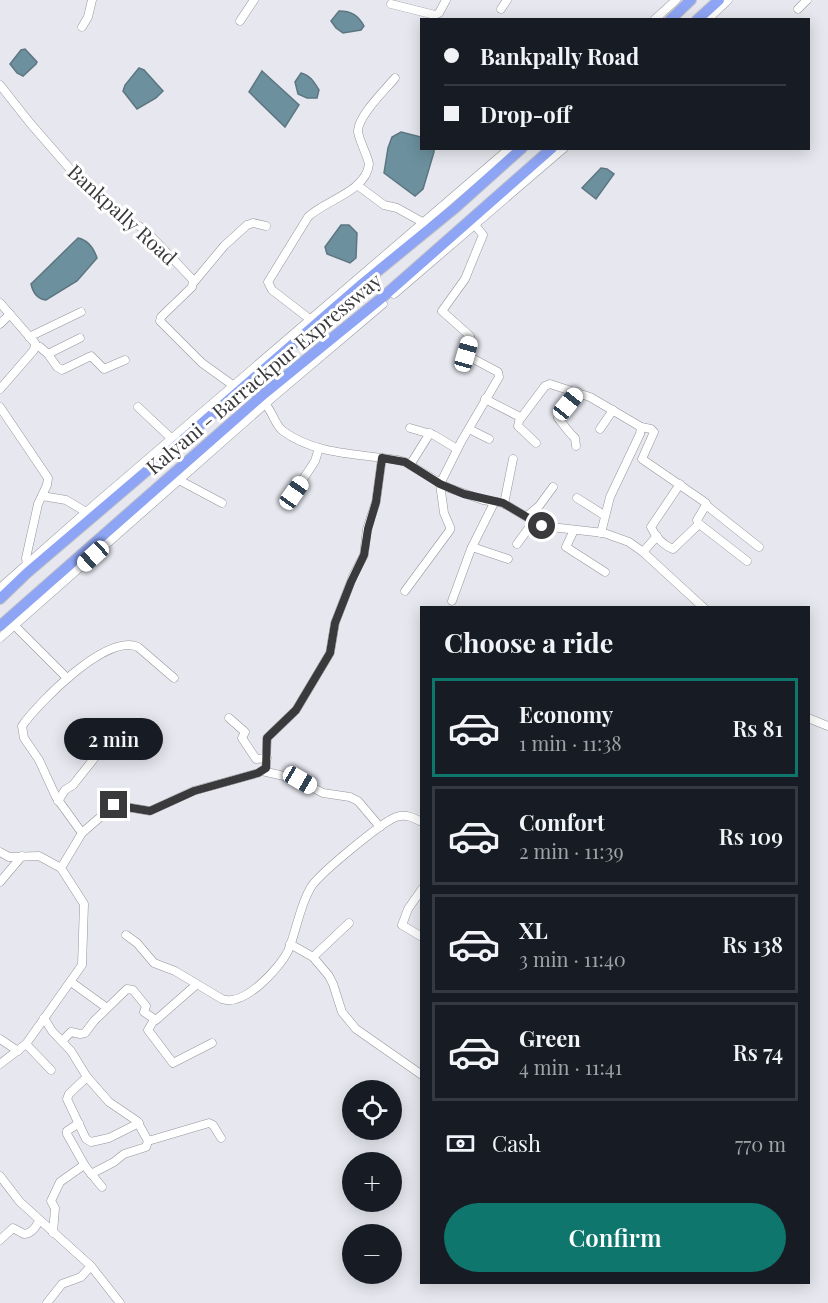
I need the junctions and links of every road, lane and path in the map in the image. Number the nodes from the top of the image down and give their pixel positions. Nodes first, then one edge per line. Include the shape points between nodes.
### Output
1 (92, 0) edge
2 (254, 0) edge
3 (446, 0) edge
4 (507, 0) edge
5 (676, 0) edge
6 (691, 0) edge
7 (718, 0) edge
8 (728, 0) edge
9 (807, 0) edge
10 (391, 4) dead end
11 (501, 9) dead end
12 (798, 9) dead end
13 (656, 18) edge
14 (672, 18) edge
15 (699, 18) edge
16 (709, 18) edge
17 (240, 21) dead end
18 (82, 27) dead end
19 (395, 78) dead end
20 (0, 85) edge
21 (508, 150) edge
22 (520, 150) edge
23 (550, 150) edge
24 (562, 150) edge
25 (357, 185) junction
26 (424, 223) junction
27 (475, 225) junction
28 (266, 226) dead end
29 (194, 282) junction
30 (0, 303) edge
31 (81, 312) dead end
32 (10, 314) junction
33 (311, 320) junction
34 (0, 324) edge
35 (29, 337) junction
36 (80, 338) dead end
37 (35, 346) junction
38 (48, 354) junction
39 (125, 360) dead end
40 (234, 386) junction
41 (0, 389) edge
42 (578, 392) junction
43 (485, 399) junction
44 (265, 404) junction
45 (0, 407) edge
46 (138, 407) dead end
47 (613, 410) junction
48 (520, 418) junction
49 (410, 428) dead end
50 (647, 428) junction
51 (469, 429) junction
52 (600, 429) dead end
53 (429, 433) junction
54 (172, 439) junction
55 (489, 439) dead end
56 (536, 443) dead end
57 (576, 446) dead end
58 (318, 448) junction
59 (457, 449) junction
60 (382, 458) junction
61 (513, 459) dead end
62 (410, 465) junction
63 (179, 480) junction
64 (440, 484) junction
65 (680, 484) junction
66 (553, 487) dead end
67 (294, 493) dead end
68 (42, 496) junction
69 (577, 498) dead end
70 (222, 503) dead end
71 (494, 503) junction
72 (504, 504) junction
73 (706, 506) junction
74 (86, 512) junction
75 (604, 515) junction
76 (531, 518) junction
77 (699, 524) junction
78 (574, 530) junction
79 (601, 532) junction
80 (657, 537) junction
81 (517, 544) dead end
82 (759, 546) dead end
83 (472, 547) junction
84 (643, 552) junction
85 (508, 559) dead end
86 (747, 561) dead end
87 (27, 565) junction
88 (605, 572) dead end
89 (0, 588) edge
90 (405, 591) dead end
91 (0, 599) edge
92 (452, 601) dead end
93 (702, 606) edge
94 (0, 626) edge
95 (15, 626) junction
96 (0, 639) edge
97 (67, 678) junction
98 (174, 678) dead end
99 (229, 718) dead end
100 (810, 719) edge
101 (828, 726) edge
102 (96, 756) dead end
103 (267, 759) junction
104 (262, 771) junction
105 (58, 801) junction
106 (420, 821) edge
107 (380, 827) junction
108 (82, 833) junction
109 (0, 852) edge
110 (22, 856) junction
111 (62, 868) junction
112 (0, 882) edge
113 (420, 892) edge
114 (349, 923) dead end
115 (126, 935) dead end
116 (420, 936) edge
117 (290, 944) junction
118 (313, 957) junction
119 (71, 982) junction
120 (197, 984) junction
121 (107, 1008) junction
122 (44, 1018) junction
123 (154, 1020) junction
124 (0, 1039) edge
125 (62, 1041) junction
126 (212, 1043) dead end
127 (26, 1044) junction
128 (18, 1051) junction
129 (0, 1064) edge
130 (51, 1070) dead end
131 (420, 1074) edge
132 (87, 1077) junction
133 (79, 1123) junction
134 (139, 1123) junction
135 (221, 1138) dead end
136 (148, 1141) junction
137 (84, 1165) junction
138 (91, 1174) junction
139 (0, 1176) edge
140 (102, 1187) dead end
141 (39, 1221) junction
142 (53, 1233) junction
143 (0, 1240) edge
144 (91, 1266) junction
145 (47, 1303) edge
146 (120, 1303) edge

1 - 18 street
2 - 17 street
3 - 10 street via 435,15
4 - 11 street
5 - 13 street
6 - 14 highway
7 - 15 highway
8 - 16 street
9 - 12 street
19 - 25 street via 361,120 358,133 369,164
20 - 29 street, Bankpally Road via 77,177 127,223 149,234
21 - 26 street
22 - 91 highway, Kalyani - Barrackpur Expressway
23 - 94 highway, Kalyani - Barrackpur Expressway
24 - 27 street
25 - 26 street via 384,205
25 - 33 street via 308,217 268,282 272,290
26 - 33 street
27 - 43 street via 483,236 465,279 442,311 470,337 466,355 499,374
27 - 44 street
28 - 29 street via 247,225
29 - 40 street, Bankpally Road via 160,321 202,363
30 - 32 street
31 - 35 street
32 - 34 street
32 - 35 street
33 - 40 street
35 - 37 street
36 - 38 street
37 - 38 street
37 - 41 street
38 - 39 street via 62,370 91,356 104,369
40 - 54 street
42 - 47 street
42 - 48 street via 547,384
42 - 57 street via 558,418 574,437
43 - 48 street
43 - 51 street
44 - 58 street via 281,430
44 - 63 street
45 - 68 street via 48,478
46 - 54 street
47 - 50 street
47 - 52 street
48 - 56 street via 518,426
49 - 53 street
50 - 65 street via 654,433 642,459
50 - 75 street via 640,434
51 - 55 street
51 - 59 street
53 - 59 street
53 - 62 street
54 - 74 street
58 - 60 street
58 - 67 street
59 - 64 street
60 - 62 street
60 - 103 street via 364,555 335,623 330,653 296,710 267,738
61 - 72 street
62 - 64 street
63 - 70 street
63 - 95 street
64 - 71 street
64 - 90 street via 450,528
65 - 73 street
65 - 80 street via 651,527
66 - 76 street
68 - 74 street via 66,500
68 - 87 street
69 - 75 street
71 - 72 street
71 - 83 street
72 - 76 street
73 - 77 street via 697,520
73 - 82 street
74 - 87 street
75 - 79 street
76 - 78 street via 548,527
76 - 81 street
77 - 80 street via 674,549
77 - 86 street
78 - 79 street
78 - 88 street via 566,547
79 - 84 street
80 - 84 street
83 - 85 street
83 - 92 street
84 - 93 street
87 - 89 street
95 - 96 street
95 - 97 street
97 - 98 street via 112,648 133,644
97 - 105 street via 21,729
99 - 103 street via 244,732 242,738 256,759
100 - 101 street
102 - 105 street
103 - 104 street
104 - 107 street via 297,779 323,793 351,796
104 - 108 street via 194,791 150,811 114,805
105 - 108 street
106 - 107 street via 406,816
107 - 117 street via 315,881
108 - 111 street
109 - 110 street via 9,857
110 - 111 street via 39,856
110 - 112 street
111 - 119 street via 85,910 83,962
113 - 116 street via 402,926
114 - 118 street
115 - 120 street via 154,963
117 - 118 street
117 - 120 street via 274,970 244,996 224,1000
118 - 131 street via 332,981 342,1012 356,1029
119 - 121 street
119 - 122 street
120 - 123 street
121 - 123 street via 131,989 146,1006 144,1012
121 - 125 street via 85,1033 71,1032
122 - 125 street
122 - 127 street
123 - 126 street via 148,1030 174,1063
124 - 128 street
125 - 132 street
127 - 128 street
127 - 130 street
128 - 129 street
132 - 133 street via 67,1096
132 - 134 street via 110,1102
133 - 134 street via 91,1142
133 - 137 street via 67,1132
134 - 136 street
135 - 136 street via 209,1123
136 - 138 street via 146,1147 124,1154
137 - 138 street
137 - 142 street via 60,1182 51,1201 55,1208
138 - 140 street
139 - 141 street
141 - 142 street
141 - 143 street via 26,1235 13,1228
142 - 144 street
144 - 145 street via 81,1277 62,1284
144 - 146 street

